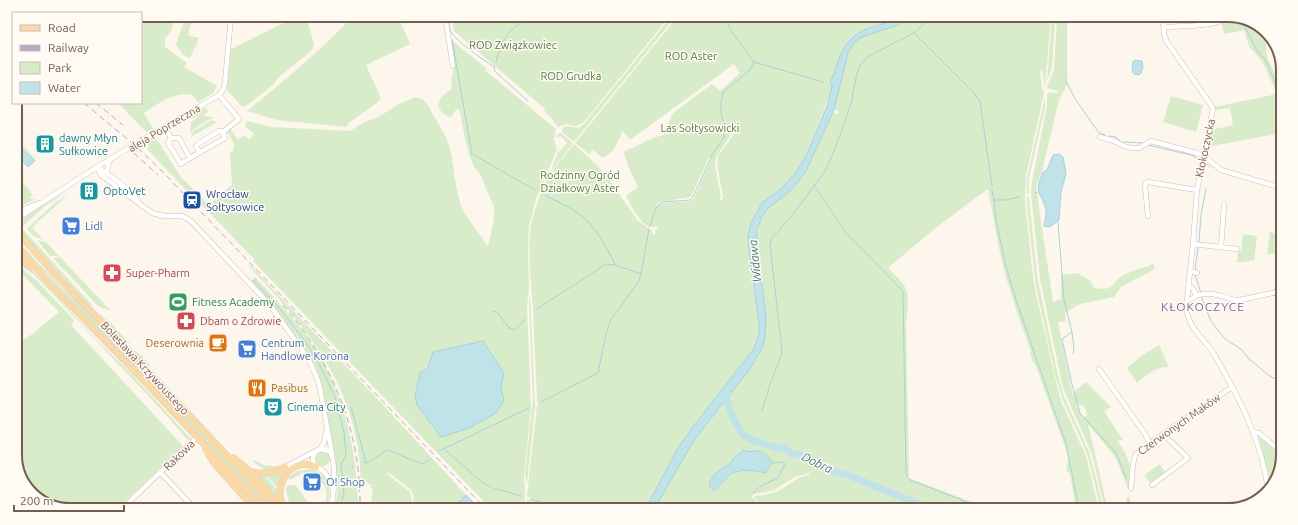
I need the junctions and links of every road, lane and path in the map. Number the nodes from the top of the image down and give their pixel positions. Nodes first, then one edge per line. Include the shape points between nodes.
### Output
1 (230, 22) edge
2 (447, 22) edge
3 (1163, 22) edge
4 (1217, 22) edge
5 (1164, 27) junction
6 (452, 66) dead end
7 (219, 95) junction
8 (165, 127) junction
9 (223, 132) junction
10 (1100, 137) dead end
11 (171, 138) junction
12 (199, 152) junction
13 (190, 158) junction
14 (111, 159) junction
15 (1203, 159) junction
16 (97, 167) junction
17 (107, 173) junction
18 (87, 174) junction
19 (101, 175) junction
20 (1276, 186) edge
21 (1197, 190) junction
22 (39, 204) junction
23 (142, 205) junction
24 (1224, 205) dead end
25 (22, 210) edge
26 (22, 216) edge
27 (1148, 216) dead end
28 (22, 238) edge
29 (1193, 244) junction
30 (1221, 247) junction
31 (1237, 249) dead end
32 (22, 252) edge
33 (22, 260) edge
34 (1190, 271) junction
35 (1197, 273) dead end
36 (47, 280) junction
37 (1189, 286) junction
38 (1276, 292) edge
39 (1199, 295) junction
40 (1186, 300) junction
41 (1099, 369) dead end
42 (1232, 387) junction
43 (326, 424) junction
44 (1253, 432) junction
45 (1163, 434) junction
46 (197, 437) junction
47 (204, 444) junction
48 (1150, 444) junction
49 (1276, 447) edge
50 (221, 449) junction
51 (317, 452) junction
52 (332, 454) junction
53 (333, 462) junction
54 (285, 467) joint
55 (318, 468) junction
56 (249, 471) junction
57 (161, 473) junction
58 (1267, 483) edge
59 (1152, 484) dead end
60 (1131, 488) dead end
61 (334, 491) junction
62 (244, 497) junction
63 (128, 503) edge
64 (189, 503) edge
65 (246, 503) edge
66 (249, 503) edge
67 (259, 503) edge
68 (271, 503) edge
69 (279, 503) edge
70 (282, 503) edge
71 (332, 503) edge

1 - 7 street via 225,83
2 - 6 street
3 - 5 street, Kłokoczycka
4 - 5 street
5 - 15 street, Kłokoczycka via 1167,42 1212,107
7 - 8 street, aleja Poprzeczna
7 - 9 street via 239,119
8 - 11 street
8 - 14 street, aleja Poprzeczna
9 - 12 street via 225,138
9 - 12 street via 219,131 198,144 196,146
10 - 15 street via 1130,148 1139,148 1151,141 1190,150
11 - 13 street via 178,138
11 - 13 street via 168,143 181,164
12 - 13 street
14 - 16 street, aleja Poprzeczna
14 - 17 street
15 - 20 street via 1221,170
15 - 21 street, Kłokoczycka
16 - 17 street
16 - 18 street, aleja Poprzeczna
16 - 19 street
17 - 23 street
18 - 19 street
18 - 22 street, aleja Poprzeczna
19 - 23 street
21 - 27 street via 1146,183
21 - 29 street, Kłokoczycka
22 - 25 street, aleja Poprzeczna
22 - 26 street, aleja Poprzeczna
23 - 43 street via 159,216 180,216 191,221 270,305 309,360 320,388
24 - 30 street
28 - 50 main road, Bolesława Krzywoustego
29 - 30 street
29 - 34 street, Kłokoczycka
30 - 31 street
32 - 36 main road, Bolesława Krzywoustego
33 - 36 main road
34 - 35 street
34 - 37 street, Kłokoczycka
36 - 46 main road, Bolesława Krzywoustego
37 - 39 street
37 - 40 street, Kłokoczycka
38 - 39 street via 1235,300 1217,294
39 - 40 street
40 - 42 street, Kłokoczycka via 1187,314 1192,327 1214,355
41 - 48 street
42 - 44 street, Kłokoczycka
42 - 45 street, Czerwonych Maków
43 - 51 street via 325,442
43 - 52 street
44 - 49 street via 1259,433
44 - 58 street, Kłokoczycka
45 - 48 street, Czerwonych Maków
45 - 59 street via 1188,458
46 - 47 main road, Bolesława Krzywoustego
46 - 57 street, Rakowa
47 - 62 main road via 213,462
47 - 67 main road, Bolesława Krzywoustego
48 - 60 street, Czerwonych Maków via 1136,454
50 - 56 main road
50 - 68 main road, Bolesława Krzywoustego
51 - 52 street via 325,449
51 - 54 street
51 - 55 street via 313,459
52 - 53 street
53 - 55 street via 327,469
53 - 61 street
54 - 56 main road via 268,473
55 - 61 street via 328,477
55 - 70 main road via 299,466 285,475 281,483
56 - 69 main road
57 - 63 street, Rakowa
57 - 64 street, Rakowa
61 - 71 street
62 - 65 main road
62 - 66 main road

